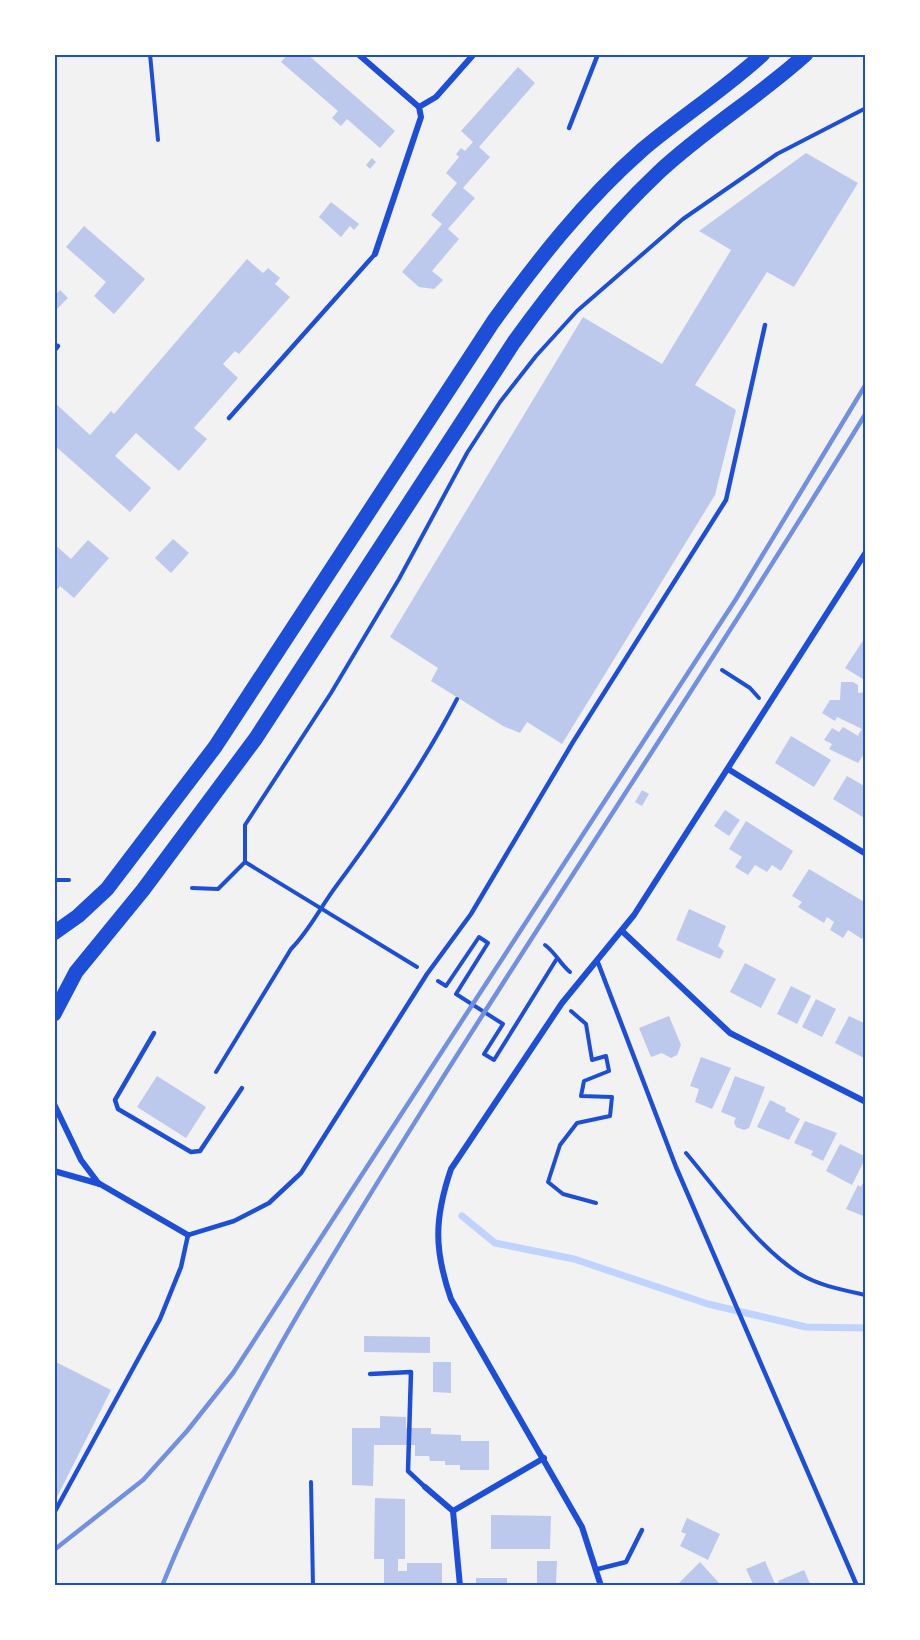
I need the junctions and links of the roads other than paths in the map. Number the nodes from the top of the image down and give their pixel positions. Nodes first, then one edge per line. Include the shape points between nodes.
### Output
1 (358, 54) edge
2 (474, 54) edge
3 (598, 54) edge
4 (806, 54) edge
5 (762, 55) edge
6 (419, 107) junction
7 (569, 128) dead end
8 (375, 254) joint
9 (765, 325) dead end
10 (58, 346) dead end
11 (54, 351) edge
12 (229, 418) dead end
13 (866, 552) edge
14 (729, 769) junction
15 (866, 854) edge
16 (622, 931) junction
17 (54, 933) edge
18 (597, 960) junction
19 (54, 1014) edge
20 (154, 1033) dead end
21 (242, 1088) dead end
22 (866, 1102) edge
23 (54, 1104) edge
24 (54, 1171) edge
25 (100, 1184) junction
26 (188, 1235) junction
27 (370, 1374) dead end
28 (544, 1458) junction
29 (425, 1487) joint
30 (453, 1511) junction
31 (54, 1513) edge
32 (642, 1530) dead end
33 (598, 1569) junction
34 (459, 1586) edge
35 (601, 1586) edge
36 (857, 1586) edge

1 - 6 street
2 - 6 street via 435,97
3 - 7 lane
4 - 19 main road via 660,172 556,284 514,342 256,738 150,881 75,972
5 - 17 main road via 605,184 537,261 215,747 107,889
6 - 8 street via 421,117
8 - 12 lane
9 - 26 lane via 726,500 573,742 471,914 427,974 301,1173 269,1203 234,1221
10 - 11 lane
13 - 14 street
14 - 15 street
14 - 16 street
16 - 18 street
16 - 22 street via 730,1033
18 - 28 street via 562,1003 451,1169 441,1200 437,1236 440,1265 451,1299
18 - 36 lane via 676,1167
20 - 21 lane via 115,1100 118,1109 191,1152 200,1151
23 - 25 street via 81,1160
24 - 25 street
25 - 26 street
26 - 31 lane via 181,1267 160,1319
27 - 29 lane via 411,1372 408,1471
28 - 30 street
28 - 33 street via 582,1527
29 - 30 street
30 - 34 street
32 - 33 lane via 626,1562
33 - 35 street

